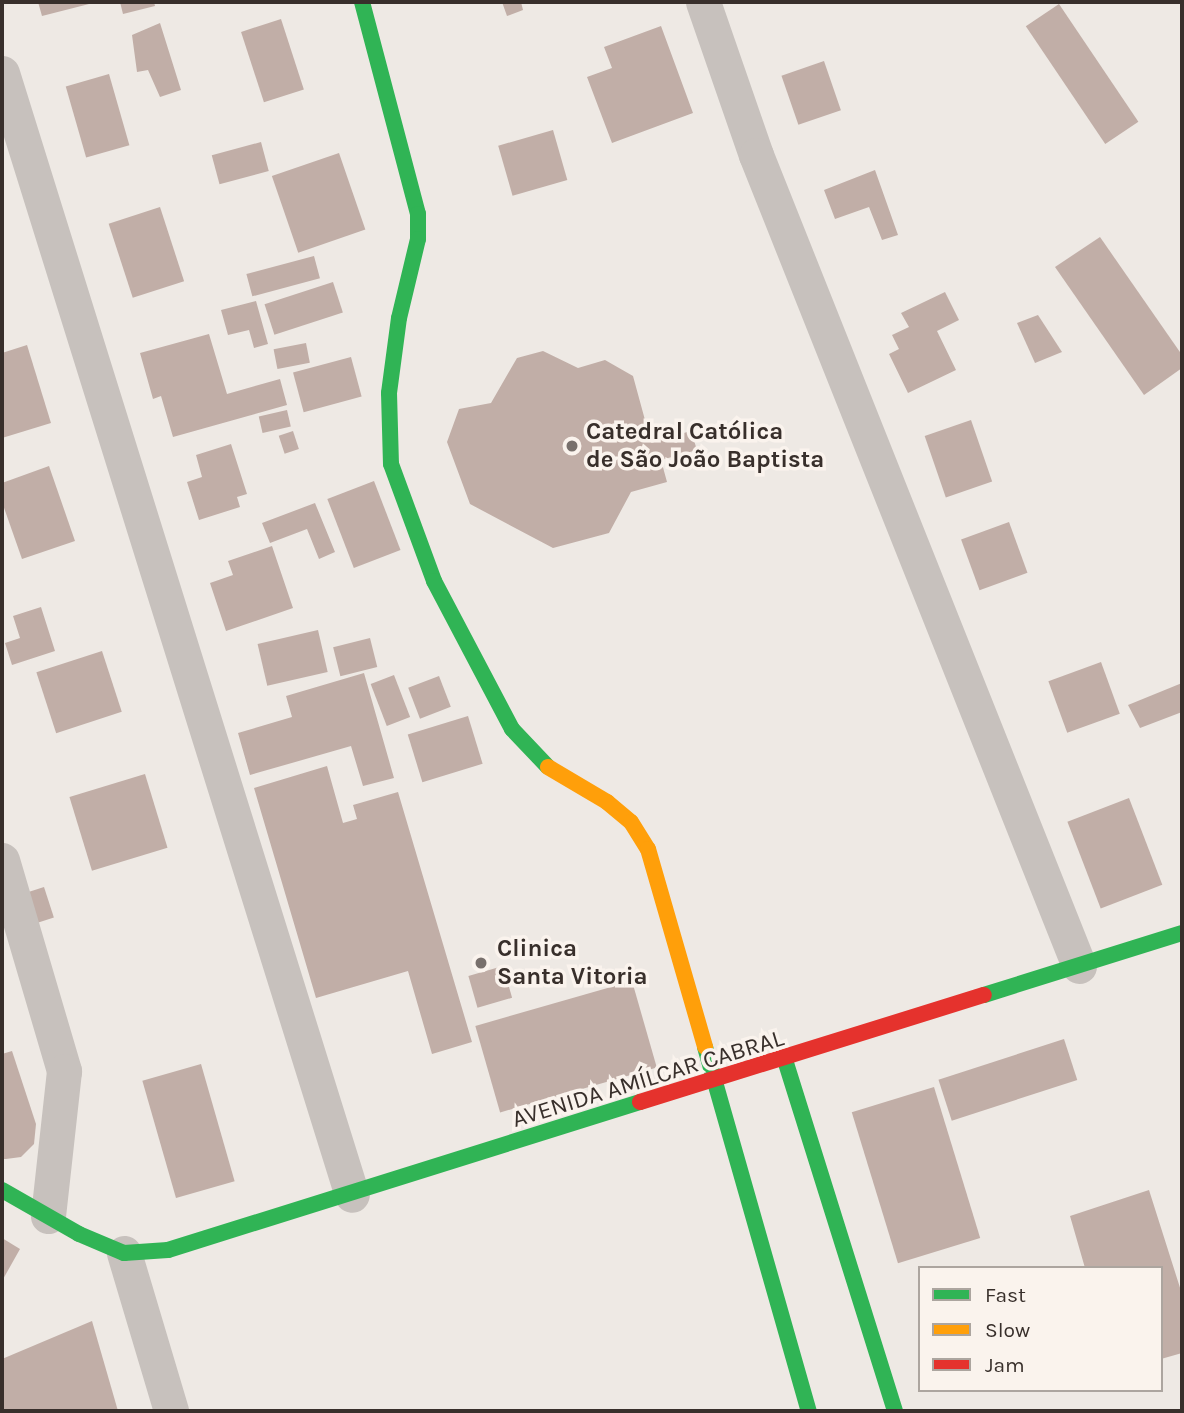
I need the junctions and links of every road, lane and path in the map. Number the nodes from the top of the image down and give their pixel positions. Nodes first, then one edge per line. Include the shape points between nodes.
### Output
1 (362, 2) edge
2 (703, 2) edge
3 (2, 73) edge
4 (2, 860) edge
5 (1182, 933) edge
6 (1079, 966) junction
7 (785, 1060) junction
8 (712, 1082) junction
9 (2, 1190) edge
10 (352, 1195) junction
11 (48, 1216) junction
12 (124, 1252) junction
13 (171, 1411) edge
14 (809, 1411) edge
15 (895, 1411) edge

1 - 8 street via 418,214 418,239 399,318 389,393 391,464 434,580 512,729 527,750 549,768 607,802 631,822 648,849
2 - 6 street via 756,155
3 - 10 street
4 - 11 street via 64,1071
5 - 6 street, AVENIDA AMÍLCAR CABRAL
6 - 7 street, AVENIDA AMÍLCAR CABRAL
7 - 8 street, AVENIDA AMÍLCAR CABRAL
7 - 15 street
8 - 10 street, AVENIDA AMÍLCAR CABRAL
8 - 14 street
9 - 11 street
10 - 12 street, AVENIDA AMÍLCAR CABRAL via 168,1250
11 - 12 street
12 - 13 street

